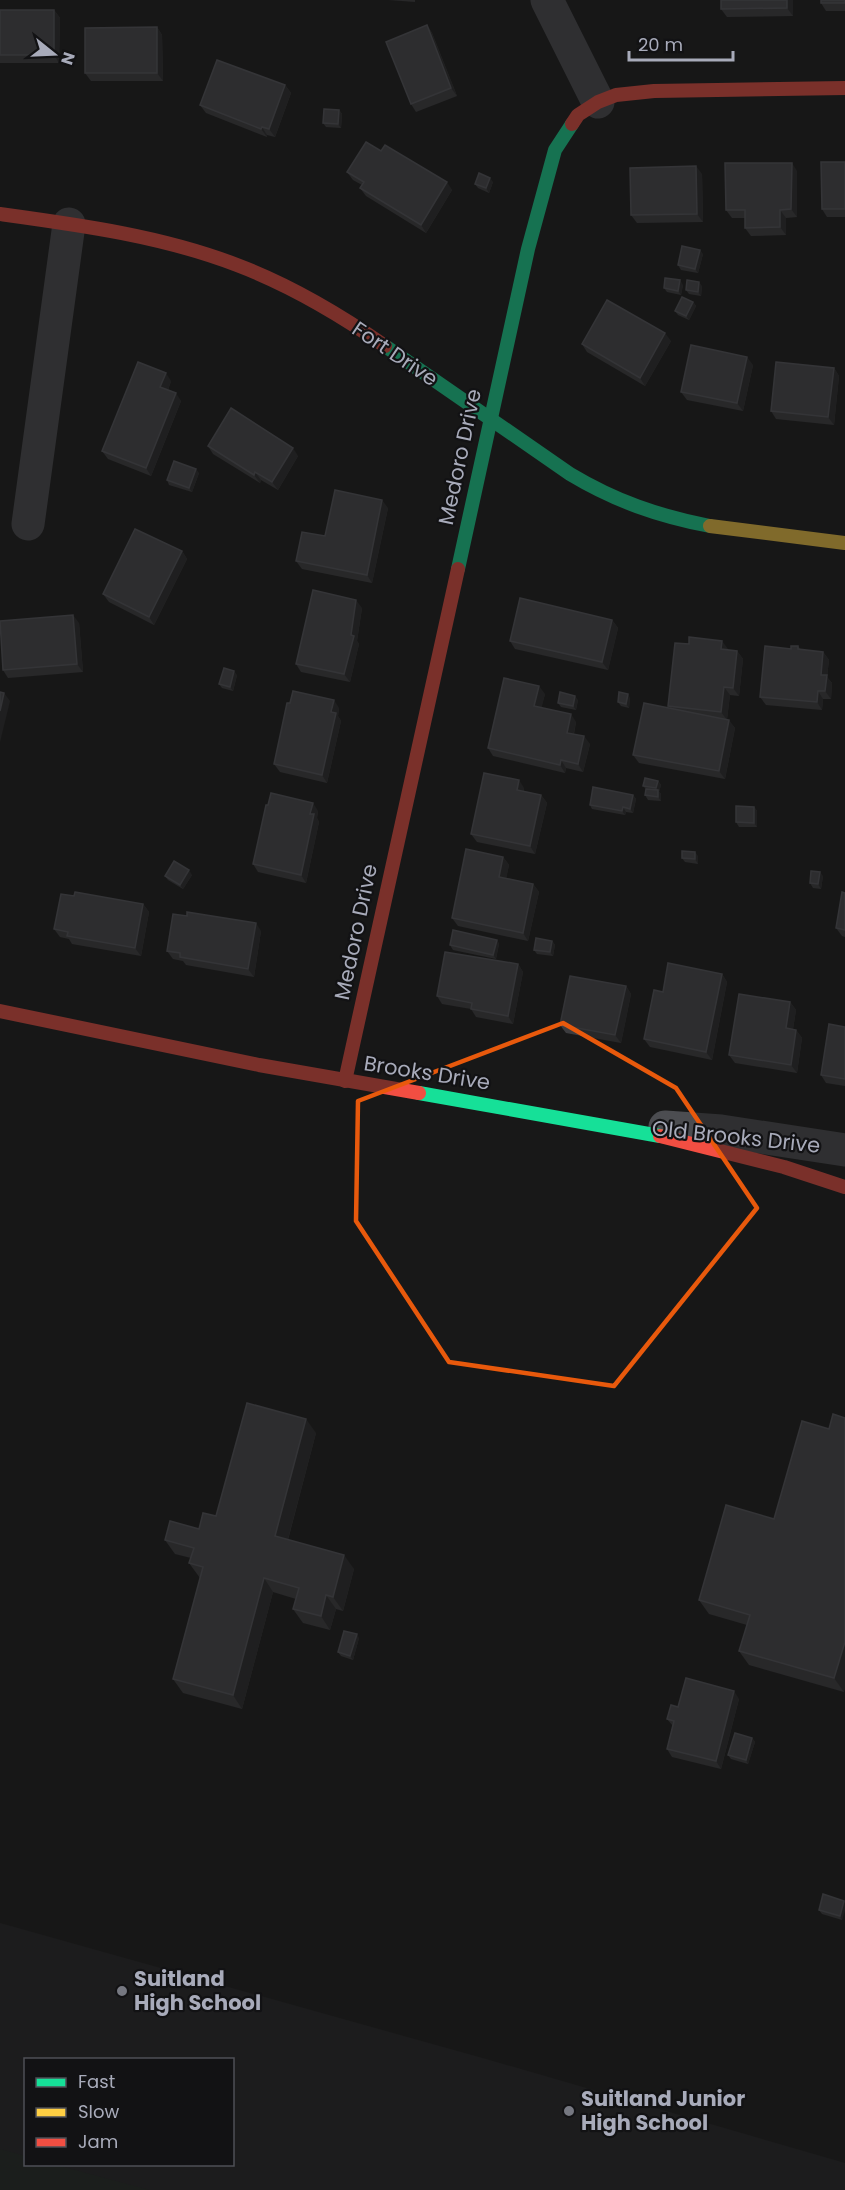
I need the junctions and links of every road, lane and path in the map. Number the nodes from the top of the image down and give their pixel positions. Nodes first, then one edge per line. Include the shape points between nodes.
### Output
1 (547, 0) edge
2 (845, 88) edge
3 (598, 102) junction
4 (0, 214) edge
5 (69, 224) junction
6 (490, 420) junction
7 (28, 524) dead end
8 (845, 543) edge
9 (0, 1011) edge
10 (345, 1081) junction
11 (626, 1128) junction
12 (845, 1150) edge
13 (845, 1187) edge

1 - 3 street
2 - 3 street, Medoro Drive via 654,91 616,95
3 - 6 street, Medoro Drive via 578,116 555,150 528,249
4 - 5 street, Fort Drive
5 - 6 street, Fort Drive via 180,246 277,282 372,336
5 - 7 street
6 - 8 street, Fort Drive via 586,484 631,506 672,519
6 - 10 street, Medoro Drive
9 - 10 street, Brooks Drive
10 - 11 street, Brooks Drive
11 - 12 street, Old Brooks Drive via 721,1131
11 - 13 street, Brooks Drive via 705,1144

